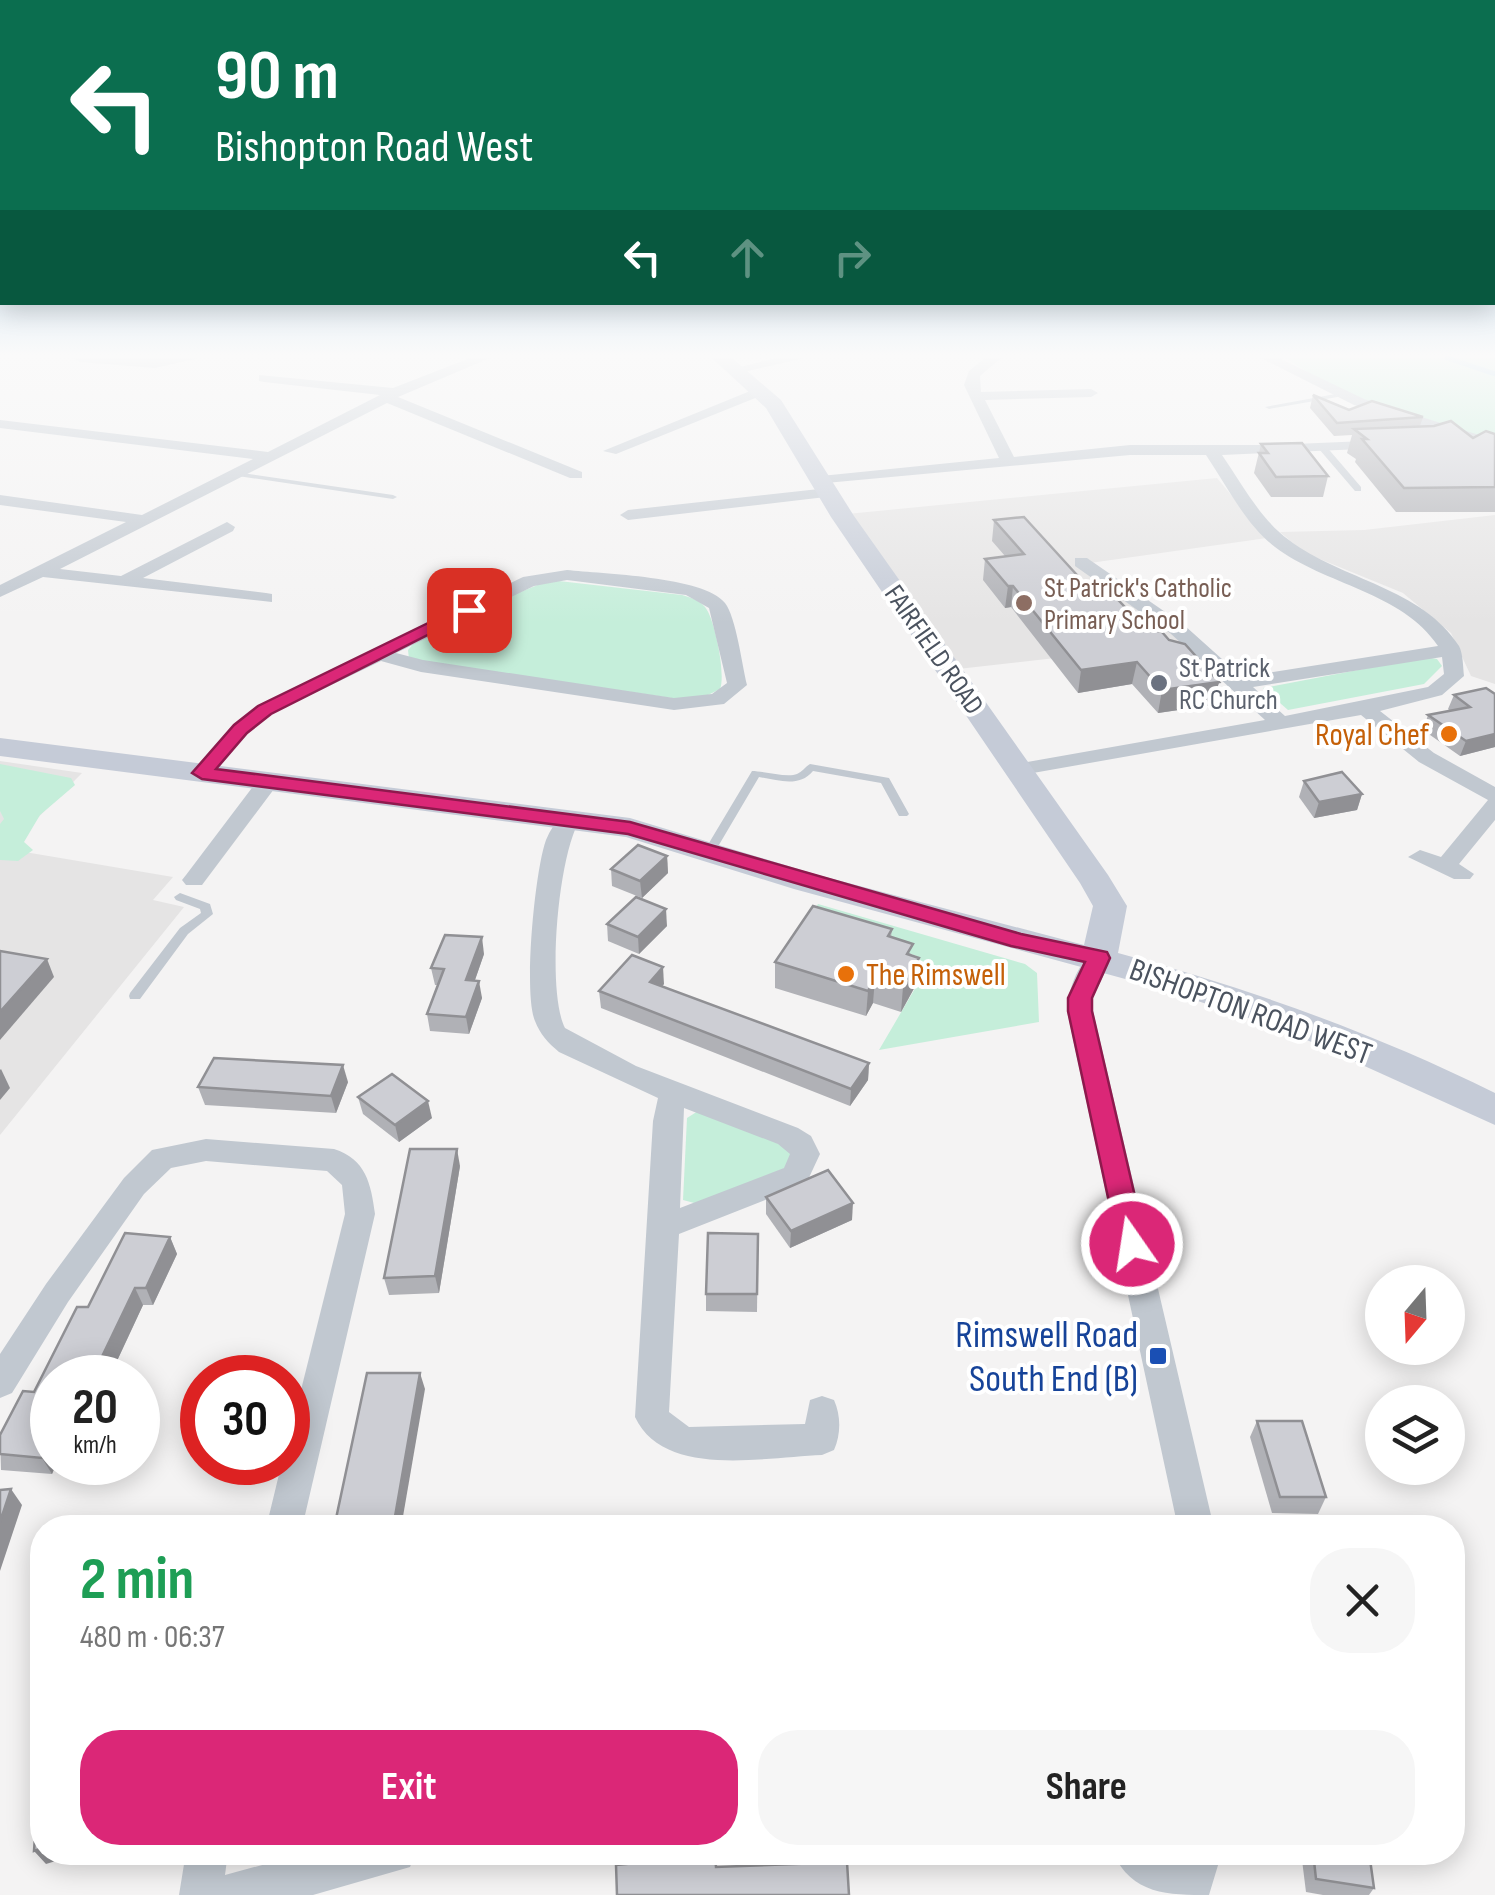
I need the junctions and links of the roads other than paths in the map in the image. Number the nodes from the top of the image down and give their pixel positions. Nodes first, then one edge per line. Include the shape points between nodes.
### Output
1 (184, 446) edge
2 (291, 446) edge
3 (509, 446) edge
4 (620, 446) edge
5 (800, 446) edge
6 (1000, 446) edge
7 (1330, 446) edge
8 (1322, 447) junction
9 (611, 450) dead end
10 (1212, 450) junction
11 (271, 457) junction
12 (1007, 460) junction
13 (238, 474) junction
14 (576, 475) dead end
15 (824, 487) junction
16 (1358, 489) dead end
17 (393, 497) dead end
18 (0, 500) edge
19 (628, 515) dead end
20 (144, 520) junction
21 (228, 526) dead end
22 (1079, 562) dead end
23 (41, 572) junction
24 (125, 581) junction
25 (0, 592) edge
26 (266, 598) dead end
27 (1452, 650) junction
28 (379, 654) junction
29 (1240, 683) junction
30 (1365, 708) junction
31 (1280, 722) junction
32 (0, 747) edge
33 (1016, 770) junction
34 (202, 773) junction
35 (269, 781) junction
36 (1495, 796) edge
37 (1495, 806) edge
38 (903, 814) dead end
39 (570, 818) junction
40 (709, 853) junction
41 (1420, 857) dead end
42 (182, 894) joint
43 (1099, 958) junction
44 (134, 996) dead end
45 (674, 1091) junction
46 (1495, 1110) edge
47 (664, 1227) junction
48 (0, 1383) edge
49 (822, 1412) dead end
50 (287, 1515) edge
51 (1193, 1515) edge
52 (205, 1865) edge
53 (345, 1865) edge
54 (1161, 1865) edge
55 (1192, 1880) edge
56 (201, 1895) edge
57 (230, 1895) edge

1 - 11 street
2 - 11 street
3 - 14 street
4 - 9 street
5 - 15 street, FAIRFIELD ROAD
6 - 12 street
7 - 8 street
8 - 10 street
8 - 16 lane
10 - 12 street
10 - 27 street via 1284,546 1412,610
11 - 13 street
12 - 15 street
13 - 17 lane
13 - 20 street
15 - 19 street via 653,506
15 - 33 street, FAIRFIELD ROAD
18 - 20 street
20 - 23 street
21 - 24 street
22 - 29 street via 1177,629
23 - 24 street
23 - 25 street
24 - 26 street
27 - 29 street
27 - 30 street via 1454,676 1435,691
28 - 28 street via 529,581 580,576 689,590 714,601 737,685 717,700 674,704
28 - 34 street via 264,710
29 - 31 street
30 - 31 street
30 - 36 street via 1443,772
31 - 33 street
32 - 34 street, BISHOPTON ROAD WEST
33 - 43 street, FAIRFIELD ROAD via 1110,906
34 - 35 street, BISHOPTON ROAD WEST
35 - 39 street, BISHOPTON ROAD WEST
35 - 42 street
37 - 41 street via 1454,870
38 - 40 lane via 885,780 810,766 792,779 756,774
39 - 40 street, BISHOPTON ROAD WEST
39 - 45 street via 554,857 542,980 546,1014 556,1036 572,1047
40 - 43 street, BISHOPTON ROAD WEST
42 - 44 lane via 207,914 184,931
43 - 46 street, BISHOPTON ROAD WEST via 1300,1022
43 - 51 street via 1080,1011
45 - 47 street
45 - 47 street via 788,1136 805,1154 796,1176
47 - 49 street via 652,1417 664,1433 687,1443 822,1439
48 - 50 street via 112,1216 162,1158 206,1150 334,1160 356,1180 360,1214
52 - 56 street
53 - 57 street
54 - 55 street

